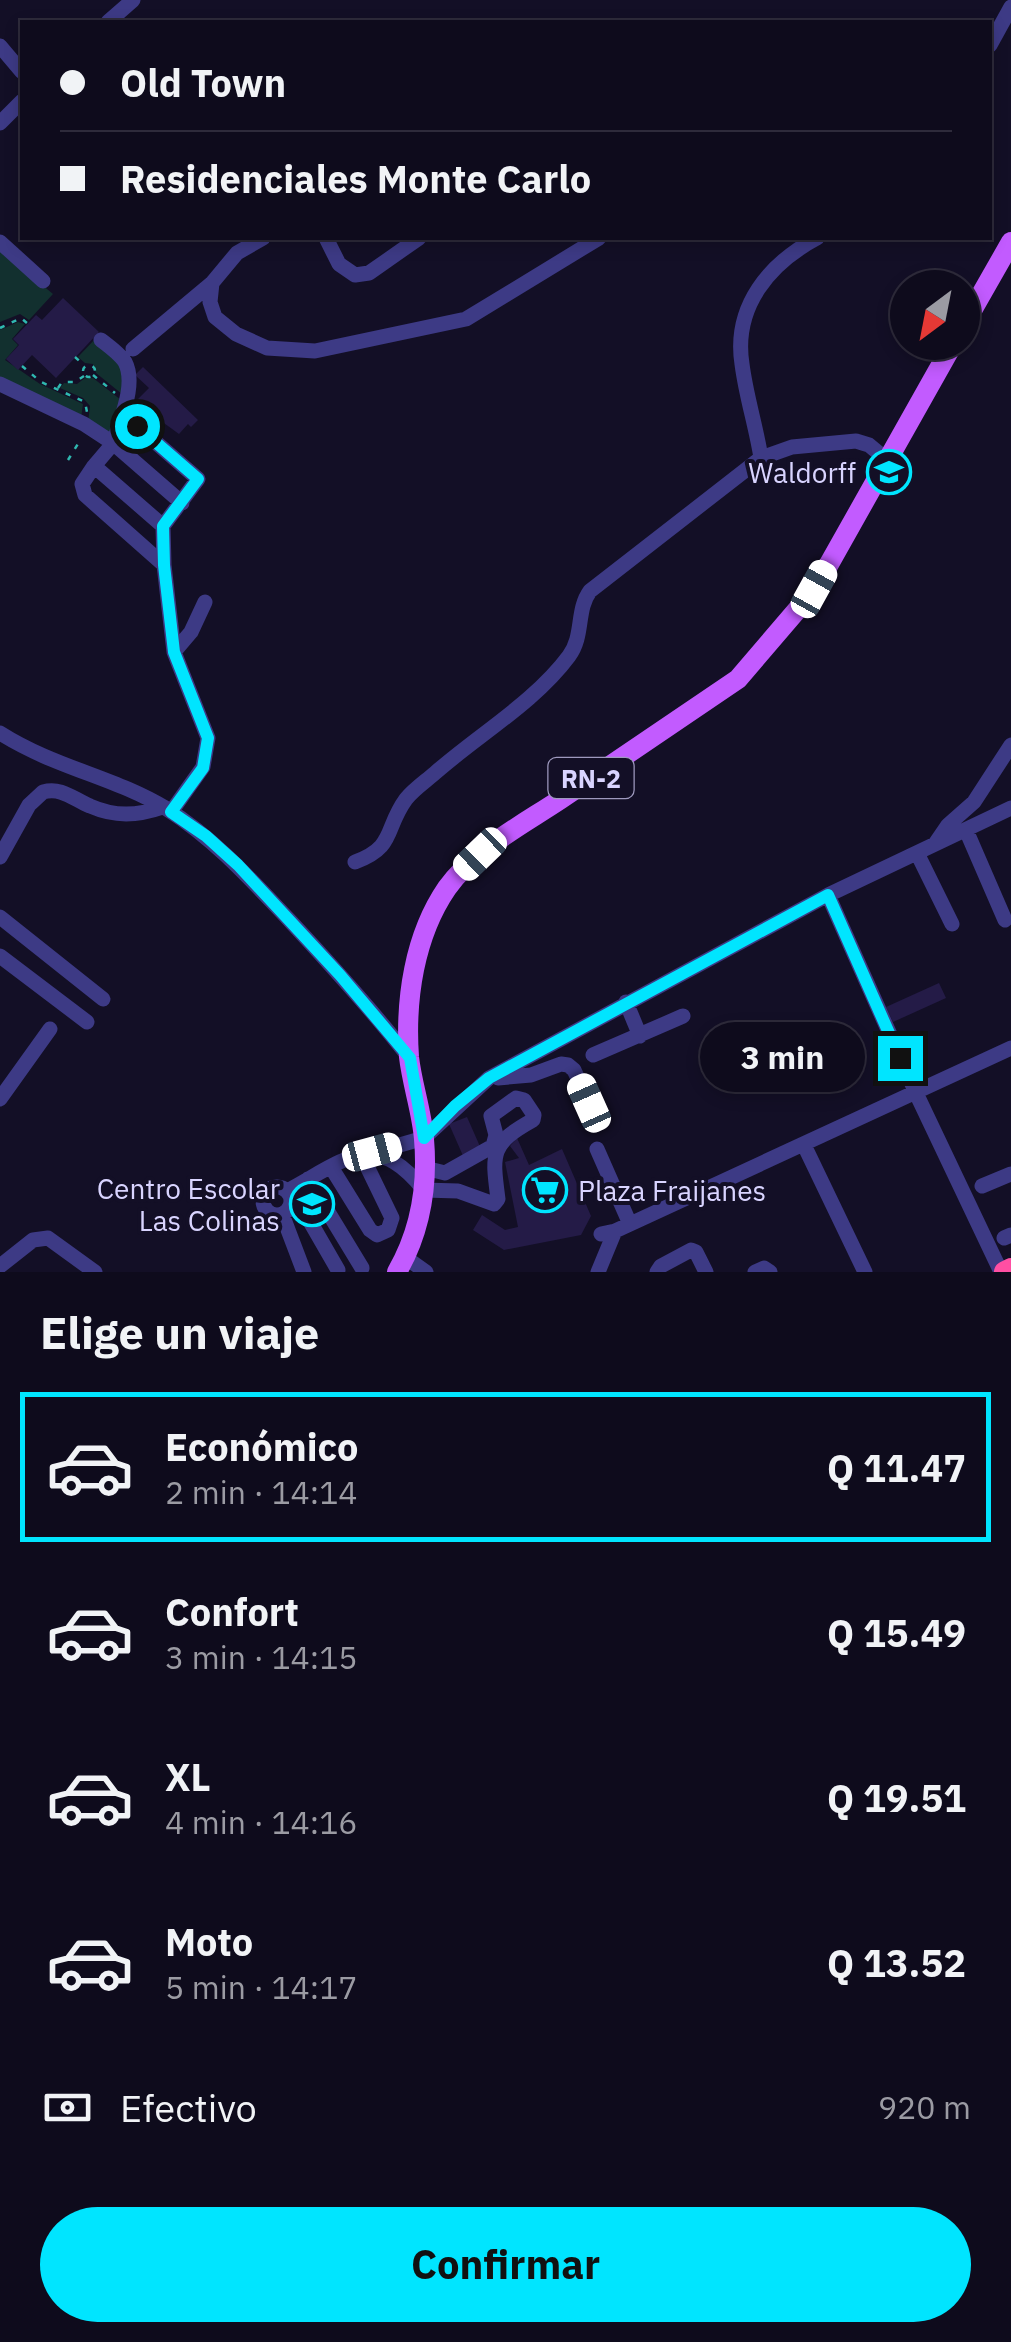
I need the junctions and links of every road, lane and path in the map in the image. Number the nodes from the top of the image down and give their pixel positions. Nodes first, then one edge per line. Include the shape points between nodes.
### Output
1 (133, 0) edge
2 (1011, 7) edge
3 (112, 12) edge
4 (992, 41) edge
5 (0, 46) edge
6 (20, 70) edge
7 (20, 103) edge
8 (0, 123) edge
9 (260, 240) edge
10 (327, 240) edge
11 (416, 240) edge
12 (597, 240) edge
13 (813, 240) edge
14 (0, 242) edge
15 (1011, 242) edge
16 (43, 281) dead end
17 (212, 283) junction
18 (980, 296) edge
19 (28, 324) dead end
20 (0, 328) edge
21 (101, 340) dead end
22 (133, 350) dead end
23 (76, 357) dead end
24 (944, 360) edge
25 (22, 366) dead end
26 (85, 366) junction
27 (85, 375) junction
28 (94, 375) junction
29 (0, 384) edge
30 (56, 390) junction
31 (126, 401) junction
32 (84, 424) junction
33 (756, 424) junction
34 (113, 444) junction
35 (792, 447) junction
36 (761, 458) junction
37 (68, 460) dead end
38 (887, 460) junction
39 (94, 466) junction
40 (182, 504) junction
41 (163, 526) junction
42 (164, 565) junction
43 (205, 602) dead end
44 (174, 652) junction
45 (0, 733) edge
46 (1011, 746) edge
47 (1011, 808) edge
48 (167, 809) junction
49 (966, 830) junction
50 (934, 845) junction
51 (918, 853) junction
52 (0, 858) edge
53 (356, 862) dead end
54 (828, 895) junction
55 (0, 917) edge
56 (1006, 920) dead end
57 (952, 924) dead end
58 (0, 956) edge
59 (103, 1000) dead end
60 (626, 1002) junction
61 (684, 1016) dead end
62 (87, 1022) dead end
63 (50, 1029) dead end
64 (640, 1036) junction
65 (1011, 1048) edge
66 (592, 1056) dead end
67 (410, 1058) junction
68 (489, 1078) junction
69 (916, 1093) junction
70 (0, 1099) edge
71 (589, 1103) dead end
72 (424, 1138) junction
73 (804, 1145) junction
74 (597, 1149) dead end
75 (366, 1153) junction
76 (461, 1165) junction
77 (331, 1167) junction
78 (425, 1168) junction
79 (1011, 1174) edge
80 (308, 1180) junction
81 (982, 1186) dead end
82 (424, 1190) junction
83 (469, 1195) junction
84 (287, 1202) junction
85 (615, 1230) junction
86 (401, 1265) edge
87 (0, 1266) edge
88 (362, 1268) dead end
89 (338, 1270) edge
90 (1006, 1271) edge
91 (95, 1272) edge
92 (304, 1272) edge
93 (426, 1272) edge
94 (598, 1272) edge
95 (658, 1272) edge
96 (706, 1272) edge
97 (755, 1272) edge
98 (770, 1272) edge
99 (866, 1272) edge

1 - 3 street
2 - 4 street
5 - 6 street
7 - 8 street
9 - 17 street
10 - 11 street via 355,275 369,273
12 - 17 street via 466,319 315,350 267,348 236,334 216,317
13 - 33 street via 771,270 746,313 741,363
14 - 16 street
15 - 18 main road
17 - 22 street
19 - 20 path via 21,318
21 - 31 street via 124,361
23 - 26 path
24 - 38 main road, RN-2
25 - 30 path
26 - 27 path
26 - 28 path
27 - 28 path
27 - 30 path
28 - 31 path
29 - 32 street
30 - 32 path via 85,402
31 - 34 street
32 - 34 street
32 - 37 path
33 - 35 street
33 - 36 street
34 - 39 street
34 - 40 street
34 - 40 street via 128,426 137,426 195,474 198,484
35 - 36 street
35 - 38 street via 856,441
36 - 53 street via 590,590 572,654 408,797 376,854
38 - 67 main road, RN-2 via 814,589 738,679 495,842 448,886 415,962
39 - 41 street
39 - 42 street via 82,484 85,495
40 - 41 street
41 - 42 street
42 - 44 street
43 - 44 street
44 - 48 street via 208,738 203,768
45 - 48 street
46 - 50 street via 974,802
47 - 49 street
48 - 52 street via 128,816 60,791 43,792
48 - 67 street via 238,865
49 - 50 street
49 - 56 street
50 - 51 street
51 - 54 street
51 - 57 street
54 - 60 street
54 - 69 street
55 - 59 street
58 - 62 street
60 - 64 street
60 - 68 street
61 - 64 street
63 - 70 street
64 - 66 street
65 - 69 street
67 - 72 main road, RN-2
68 - 71 street via 568,1065
68 - 72 street
69 - 73 street
69 - 90 street
72 - 75 street
72 - 78 main road, RN-2
73 - 85 street
73 - 99 street
74 - 85 street
75 - 77 street
75 - 77 street via 392,1218 383,1233 370,1230
75 - 82 street via 393,1158
76 - 78 street via 445,1173
76 - 83 street
76 - 83 street via 492,1146 493,1113 524,1100 533,1120 507,1134 495,1154 498,1202
77 - 80 street
78 - 82 main road, RN-2
79 - 81 street
80 - 84 street
80 - 88 street
82 - 83 street
82 - 86 main road, RN-2
84 - 89 street via 304,1212
84 - 92 street
85 - 94 street
86 - 93 street
87 - 91 street via 33,1240 48,1238
95 - 96 street via 691,1250
97 - 98 street

